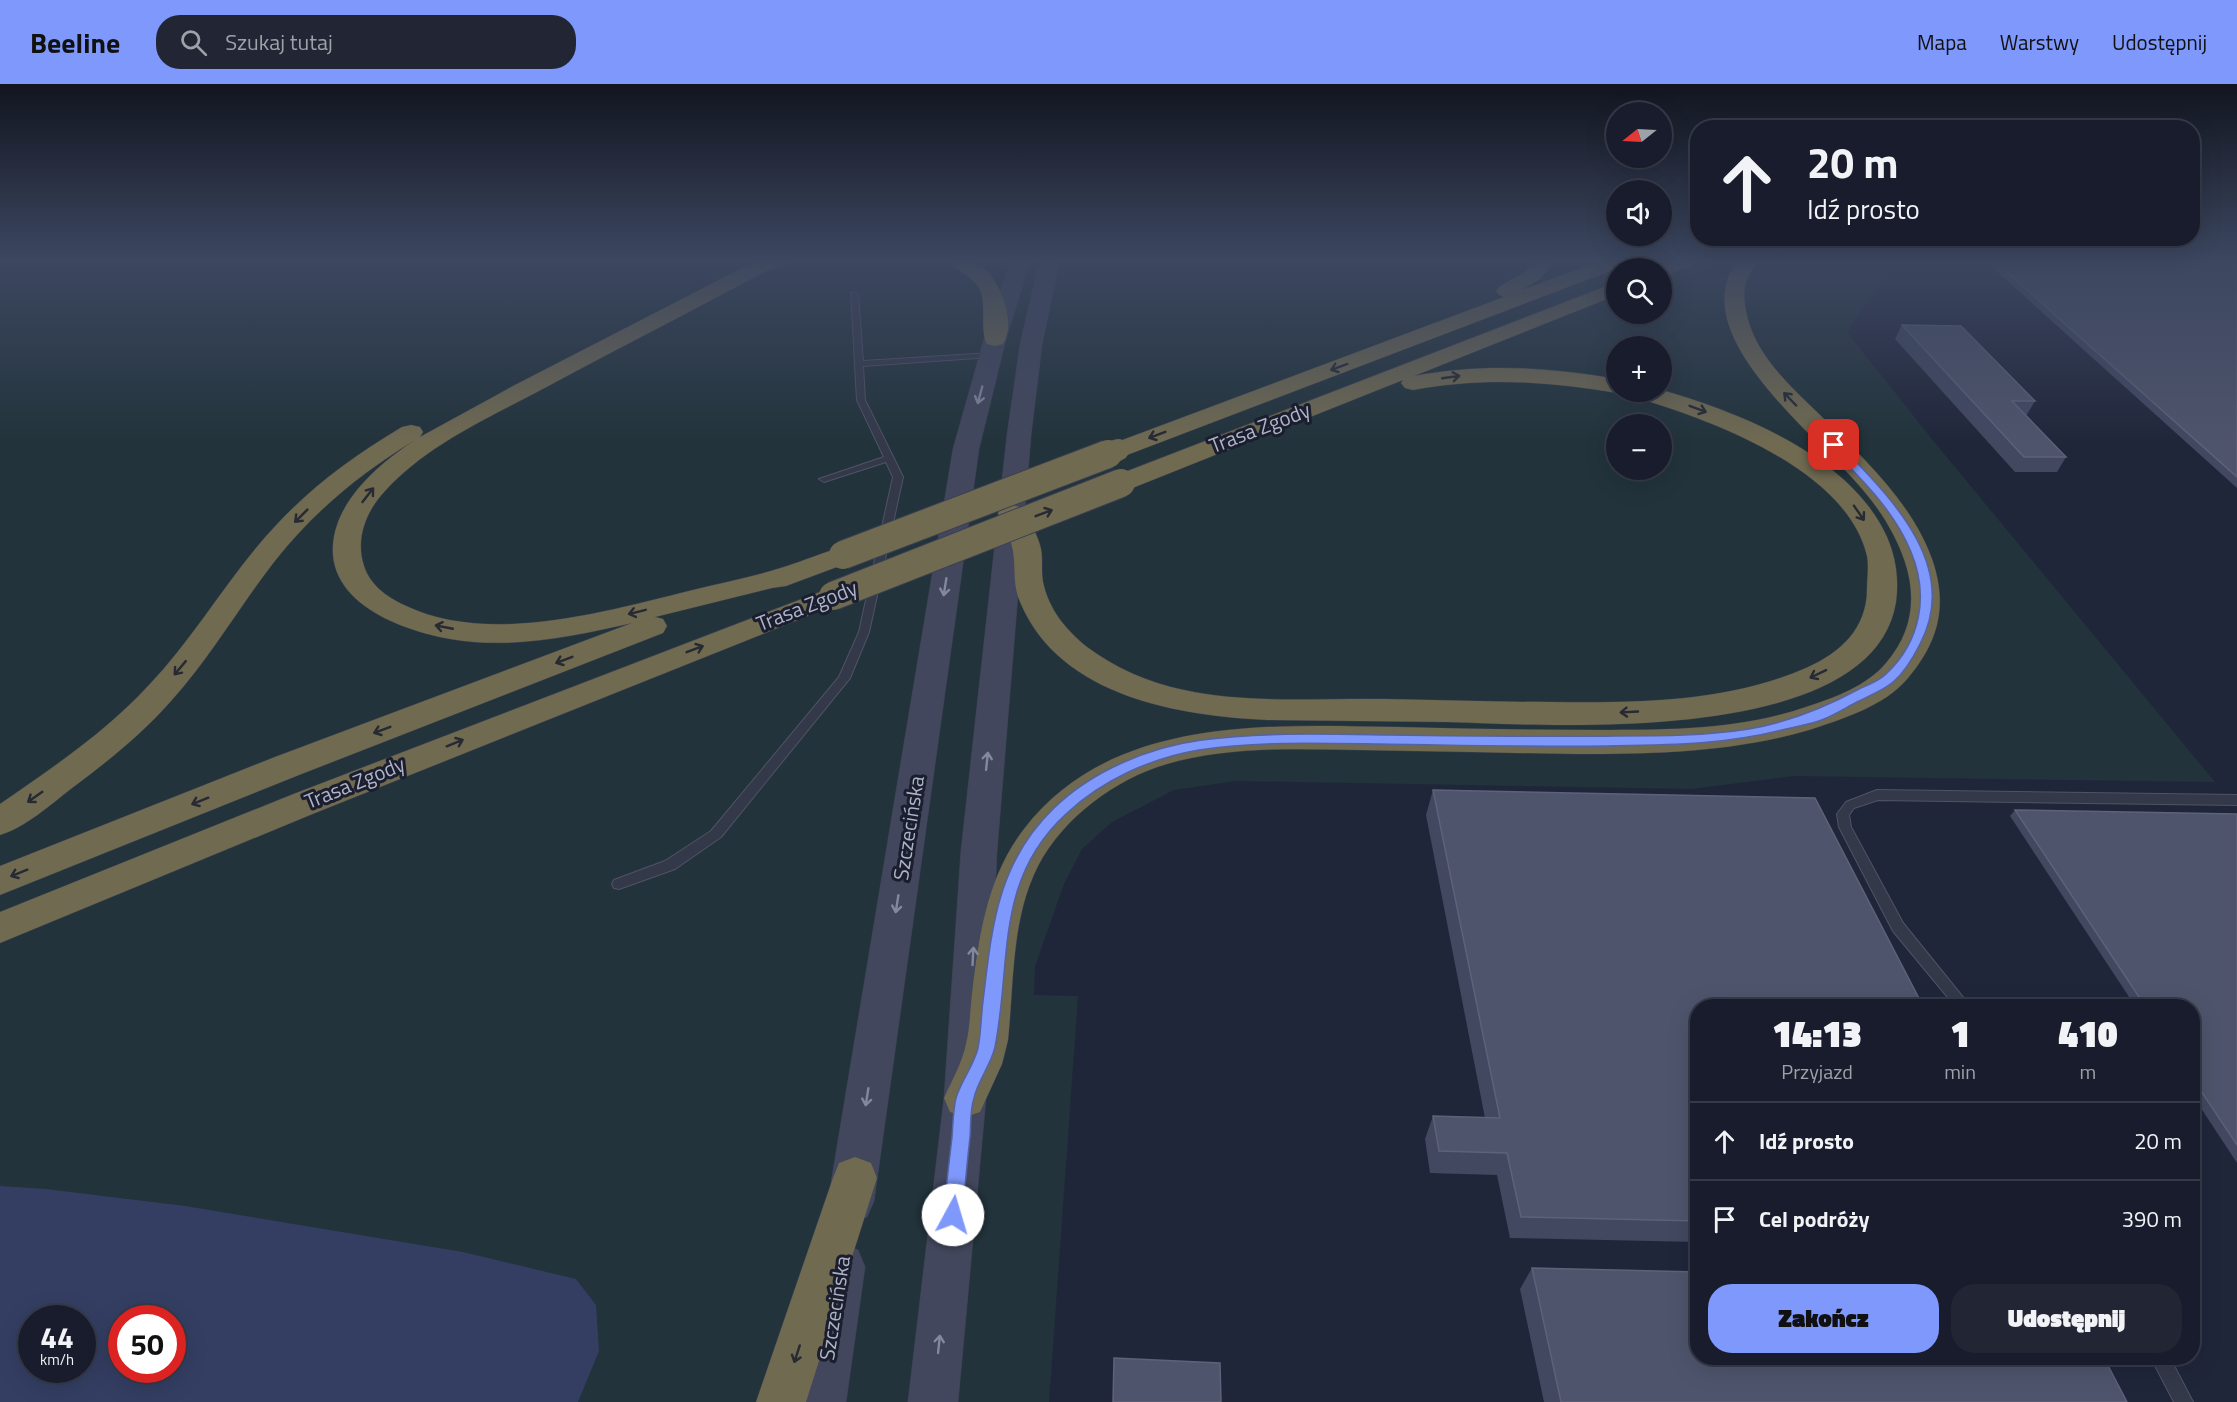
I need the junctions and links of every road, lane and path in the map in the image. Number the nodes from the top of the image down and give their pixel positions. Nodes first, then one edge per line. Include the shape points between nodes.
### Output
1 (623, 321) edge
2 (656, 321) edge
3 (856, 321) edge
4 (994, 321) edge
5 (1001, 321) edge
6 (1037, 321) edge
7 (1445, 321) edge
8 (1461, 321) edge
9 (1534, 321) edge
10 (1737, 321) edge
11 (1394, 346) junction
12 (993, 347) junction
13 (859, 364) junction
14 (1606, 384) edge
15 (1672, 399) edge
16 (1253, 431) junction
17 (889, 458) junction
18 (824, 478) dead end
19 (1011, 513) junction
20 (796, 573) junction
21 (2237, 800) edge
22 (303, 804) junction
23 (0, 822) edge
24 (0, 881) edge
25 (620, 884) dead end
26 (0, 928) edge
27 (0, 950) edge
28 (1957, 999) edge
29 (965, 1098) junction
30 (855, 1178) junction
31 (2164, 1365) edge
32 (781, 1402) edge
33 (821, 1402) edge
34 (933, 1402) edge
35 (2184, 1402) edge

1 -> 23 highway via 414,430 356,466 293,524 145,709 75,769
20 -> 2 highway via 568,628 521,632 476,632 435,626 386,607 356,580 346,547 351,523 363,500 383,477 425,444
3 - 13 lane
4 - 12 highway
5 - 12 main road, Szczecińska
6 - 19 main road via 1027,366
7 - 11 highway
8 - 11 highway, Trasa Zgody
9 - 16 highway, Trasa Zgody
29 -> 10 highway via 986,1050 999,934 1006,895 1019,865 1059,812 1101,780 1137,762 1198,746 1273,738 1701,740 1754,733 1818,716 1888,680 1906,660 1926,616 1927,586 1918,554 1903,524 1879,492 1774,382 1745,342
11 -> 20 highway, Trasa Zgody, bridge
12 - 13 lane
12 -> 30 main road, Szczecińska via 966,449
13 - 17 lane via 861,400
16 -> 14 highway via 1415,382 1459,376 1517,374
15 -> 19 highway via 1738,424 1785,448 1834,484 1874,536 1885,579 1877,622 1852,653 1823,672 1756,698 1677,709 1595,714 1224,707 1162,696 1096,668 1064,644 1043,620 1028,582 1027,551
22 -> 16 highway, Trasa Zgody, bridge
17 - 18 lane
17 - 25 lane via 898,477 864,632 844,678 716,834 670,865
29 -> 19 main road via 979,851
20 -> 24 highway, Trasa Zgody
21 - 28 lane via 1877,795 1850,805 1844,814 1845,827 1898,927
22 - 26 highway, Trasa Zgody
22 - 27 highway
34 -> 29 main road
30 -> 32 highway
30 - 33 main road, Szczecińska
31 - 35 lane

